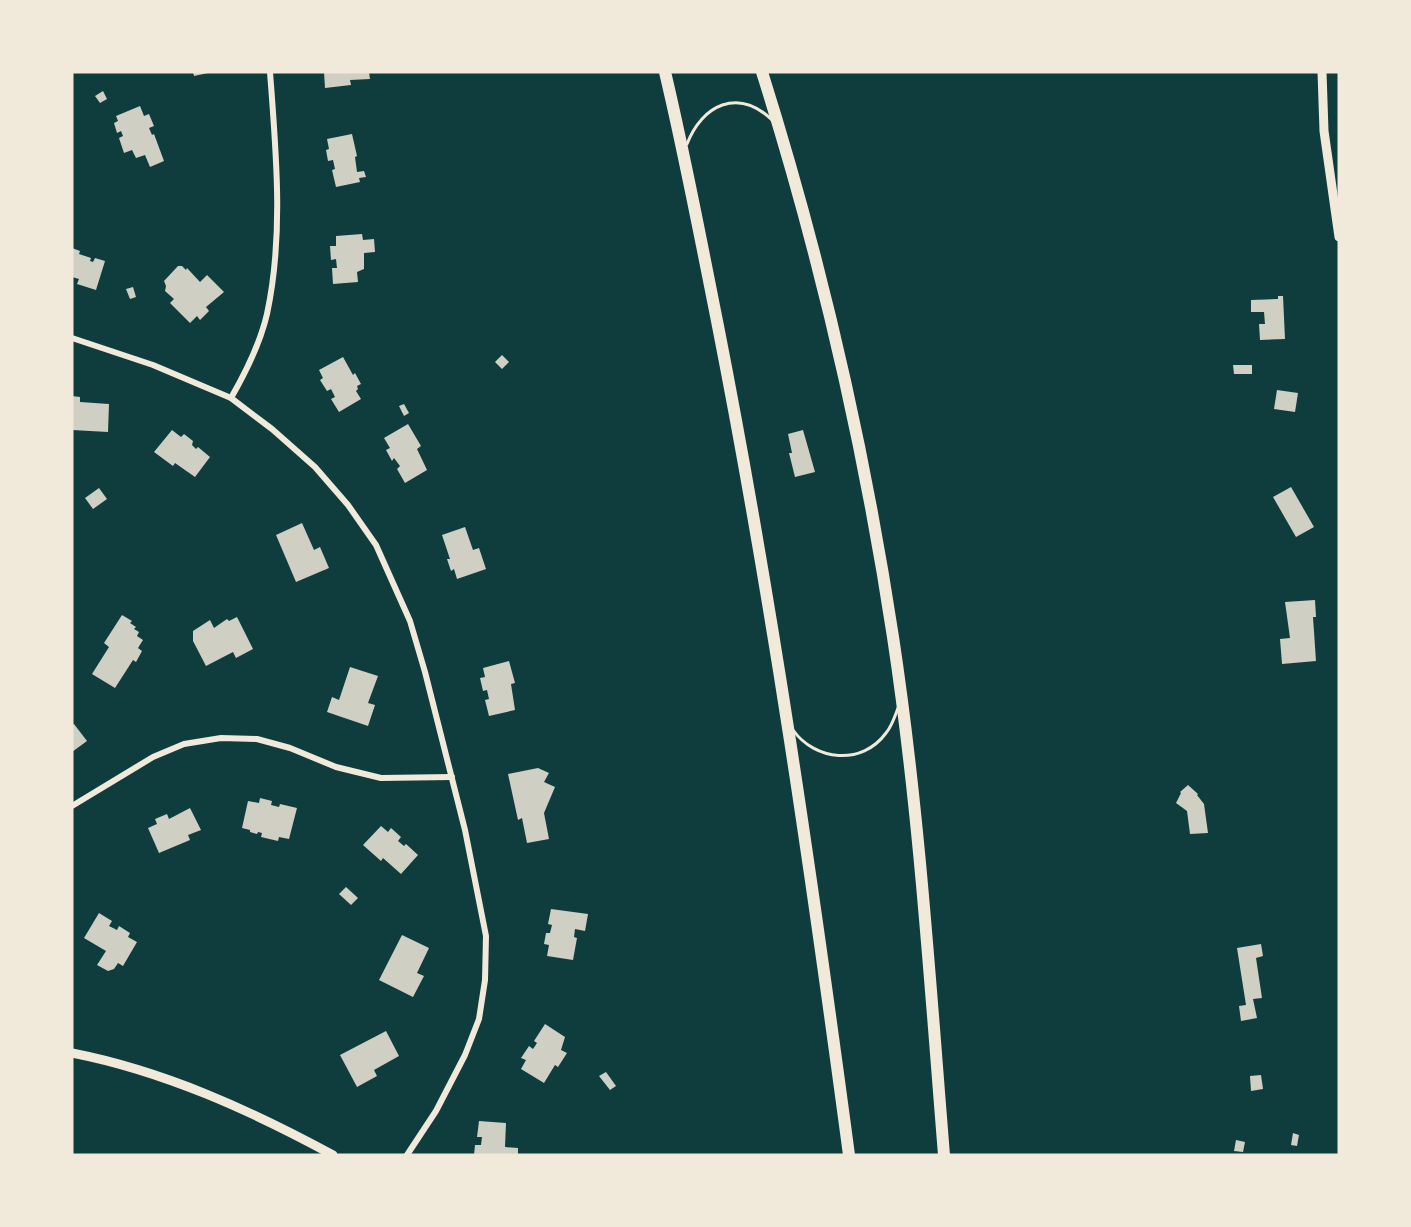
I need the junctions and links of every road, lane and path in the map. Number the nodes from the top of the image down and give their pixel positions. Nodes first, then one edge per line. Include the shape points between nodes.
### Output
1 (270, 72) edge
2 (665, 72) edge
3 (762, 72) edge
4 (1322, 72) edge
5 (779, 128) junction
6 (684, 154) junction
7 (1339, 237) edge
8 (72, 338) edge
9 (231, 398) junction
10 (902, 699) junction
11 (787, 721) junction
12 (452, 777) junction
13 (72, 806) edge
14 (72, 1053) edge
15 (333, 1155) edge
16 (407, 1155) edge
17 (849, 1155) edge
18 (945, 1155) edge

1 - 9 street via 277,164 273,271 266,316 248,368
2 - 6 highway
3 - 5 highway
4 - 7 main road via 1324,131
5 - 6 lane via 753,107 736,103 717,106 697,124
5 - 10 highway via 845,381 876,534
6 - 11 highway via 744,460
8 - 9 street via 153,365
9 - 12 street via 315,467 376,545 410,621
10 - 11 lane via 892,724 880,740 863,751 844,756 813,749
10 - 18 highway via 919,847
11 - 17 highway
12 - 13 street via 381,778 336,767 257,739 221,738 184,744 153,757
12 - 16 street via 486,936 485,980 479,1019 465,1055 436,1111
14 - 15 main road via 113,1061 197,1089

